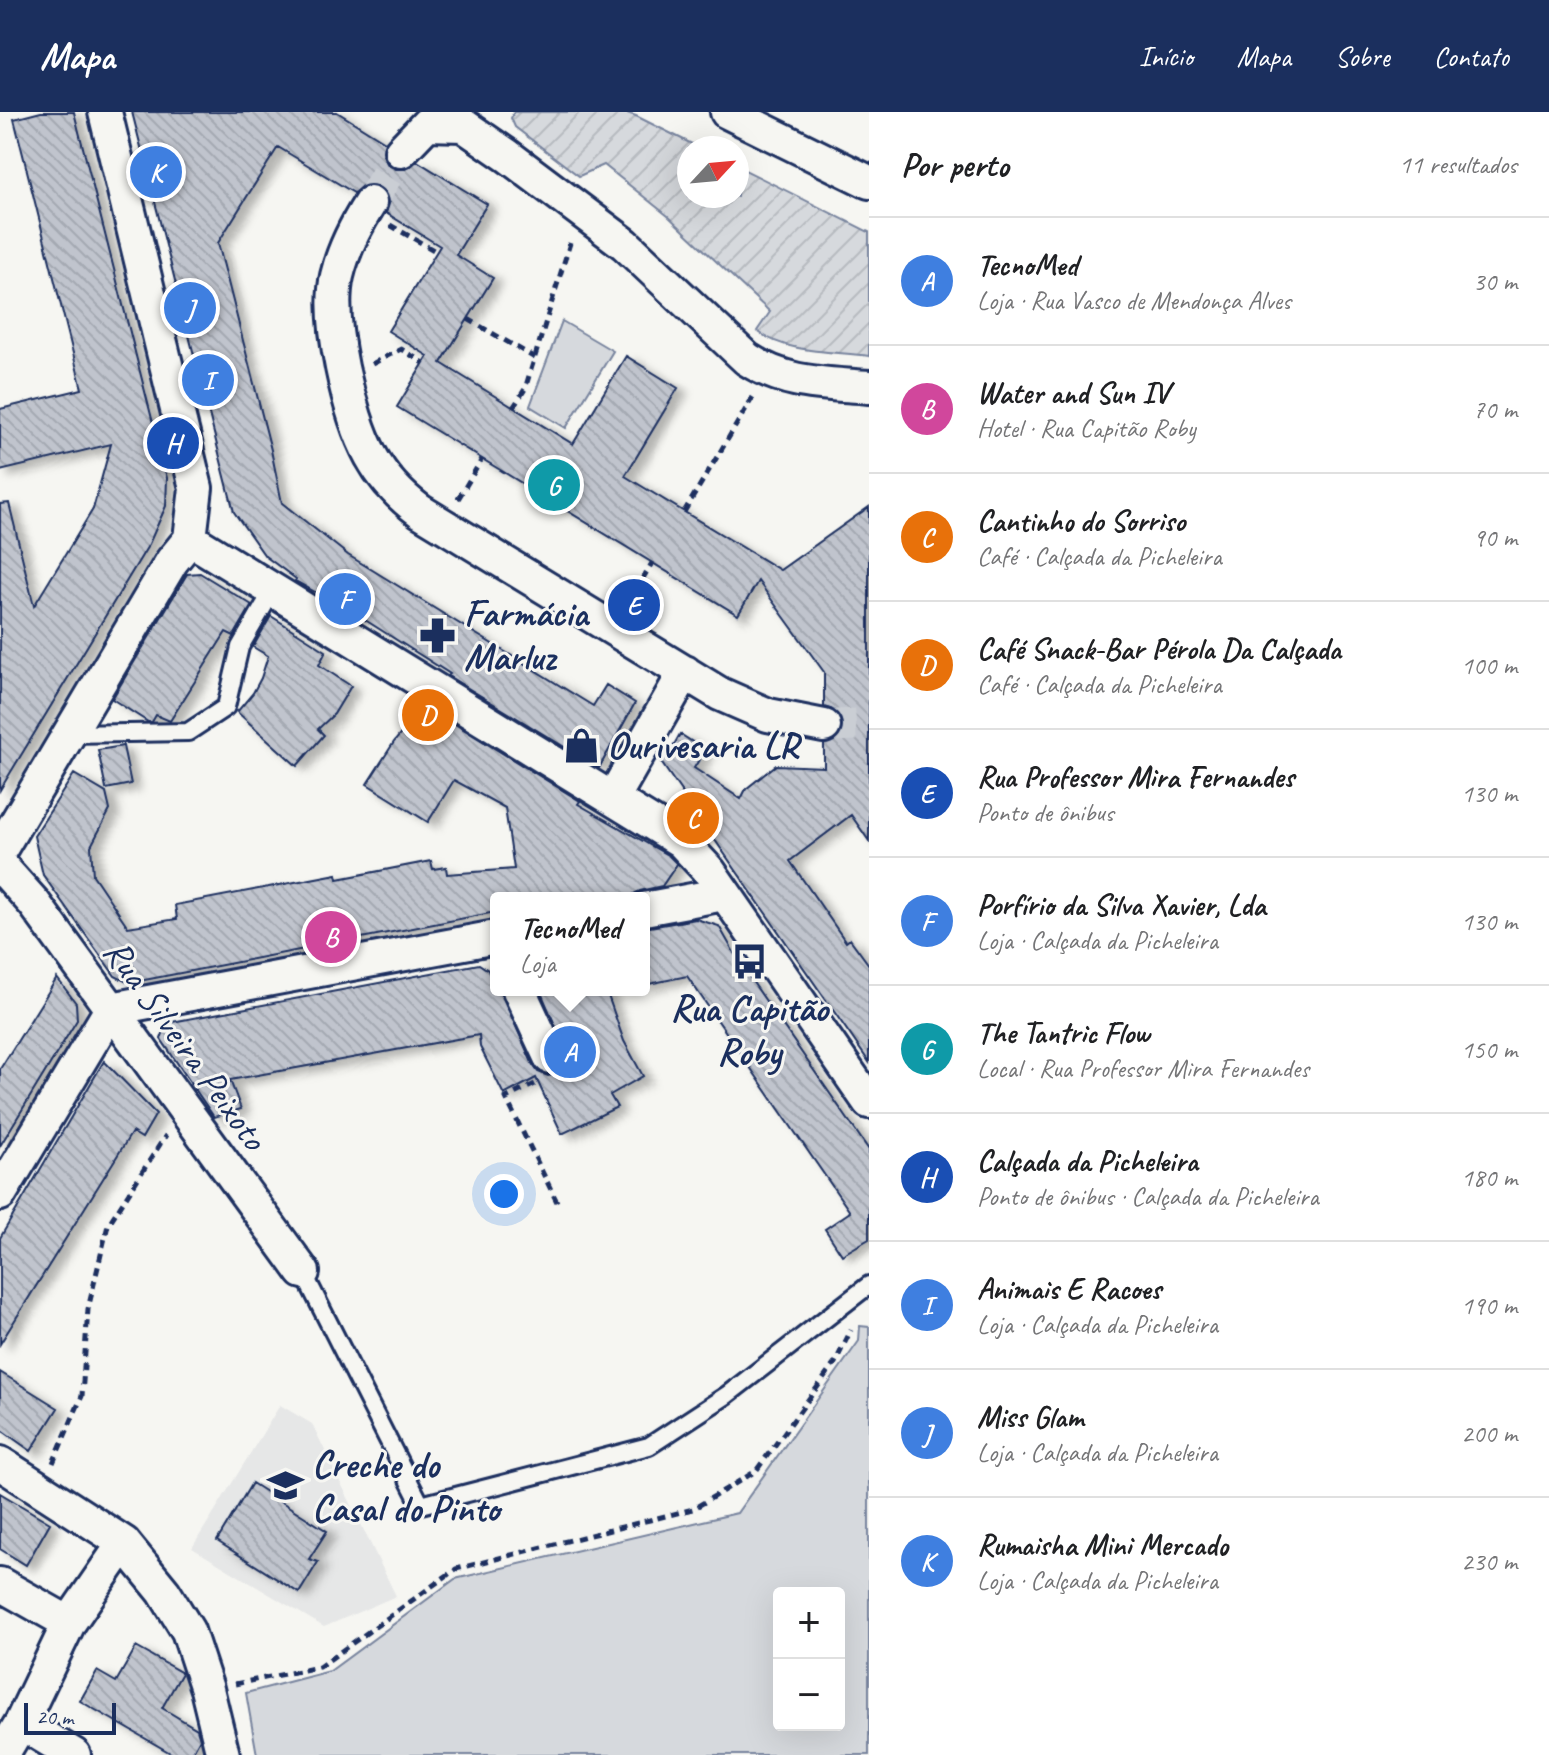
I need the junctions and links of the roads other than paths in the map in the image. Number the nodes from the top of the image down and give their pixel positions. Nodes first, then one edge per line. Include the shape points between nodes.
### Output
1 (105, 112) edge
2 (727, 112) edge
3 (428, 118) edge
4 (467, 118) edge
5 (401, 151) tunnel mouth
6 (869, 182) edge
7 (368, 206) tunnel mouth
8 (869, 387) edge
9 (190, 539) junction
10 (273, 590) junction
11 (685, 672) junction
12 (824, 726) tunnel mouth
13 (67, 734) junction
14 (613, 798) junction
15 (0, 850) edge
16 (0, 865) edge
17 (724, 894) junction
18 (650, 908) edge
19 (490, 939) edge
20 (522, 996) edge
21 (111, 1009) junction
22 (550, 1057) road end
23 (869, 1102) edge
24 (0, 1194) edge
25 (303, 1272) joint
26 (869, 1285) edge
27 (0, 1463) edge
28 (124, 1543) junction
29 (0, 1584) edge
30 (69, 1623) junction
31 (21, 1723) junction
32 (2, 1755) edge
33 (74, 1755) edge
34 (223, 1755) edge

1 - 9 street via 196,488
2 - 6 street
3 - 4 street
3 - 5 street
4 - 8 street via 625,244 747,359 784,378
7 - 11 street via 345,250 333,306 359,429 386,480 403,499 442,525
9 - 10 street
9 - 13 street
10 - 13 lane via 240,647 226,707 188,732
10 - 14 street
11 - 12 street via 768,715
11 - 14 street
13 - 15 street
14 - 17 street via 681,841
16 - 21 street, Rua Silveira Peixoto
17 - 18 street
17 - 23 street
19 - 21 street
20 - 22 street
21 - 24 street
21 - 25 street, Rua Silveira Peixoto
25 - 26 lane via 421,1505 649,1446 727,1395
27 - 28 street
28 - 30 street
28 - 34 street via 188,1631
29 - 30 street
30 - 31 street
31 - 32 street
31 - 33 street

